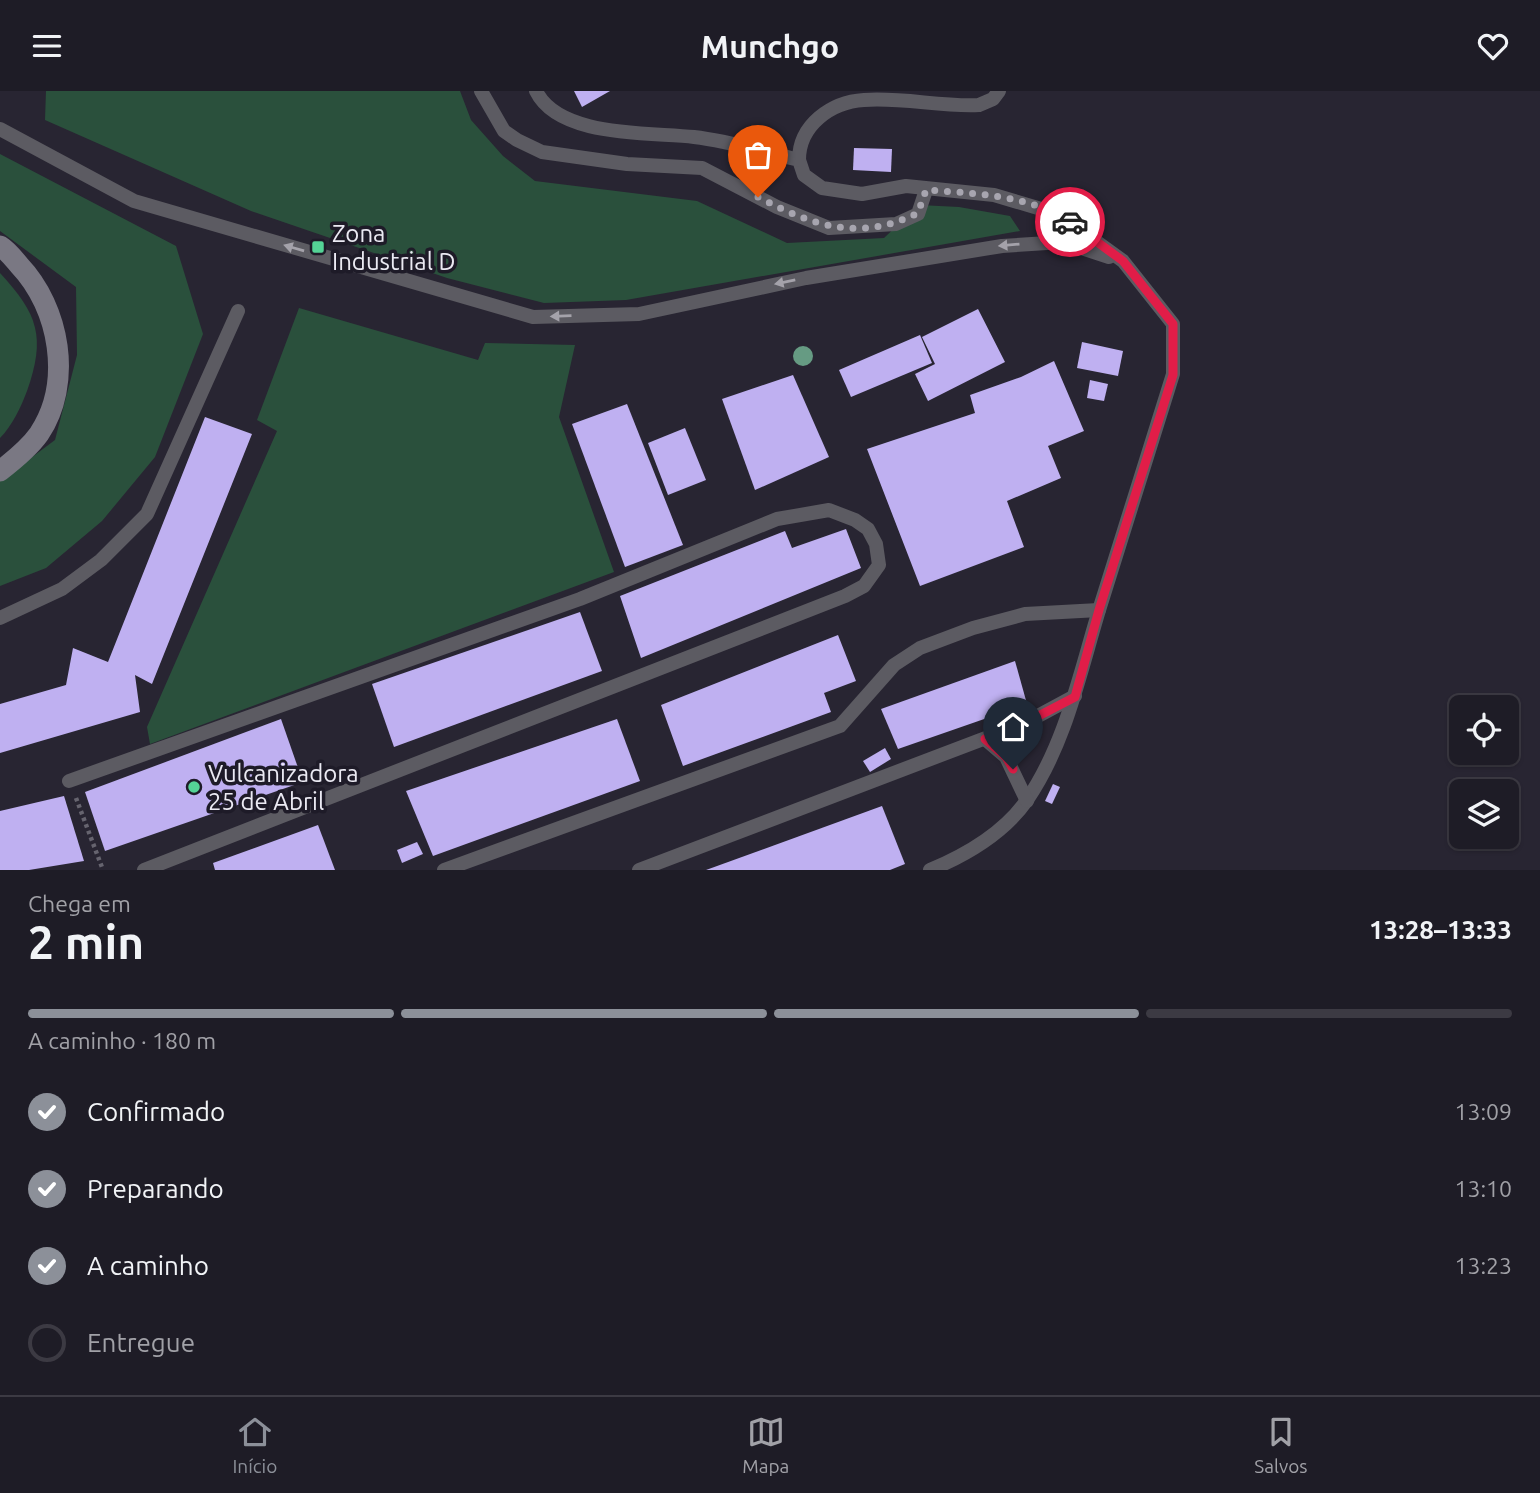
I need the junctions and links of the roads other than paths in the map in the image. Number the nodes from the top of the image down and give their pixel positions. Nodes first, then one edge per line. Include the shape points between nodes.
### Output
1 (481, 91) edge
2 (536, 91) edge
3 (999, 91) edge
4 (0, 129) edge
5 (799, 160) junction
6 (926, 190) junction
7 (0, 246) edge
8 (1123, 261) junction
9 (238, 311) dead end
10 (0, 471) edge
11 (1099, 610) junction
12 (0, 618) edge
13 (1075, 697) junction
14 (985, 739) junction
15 (69, 781) road end
16 (1027, 801) junction
17 (144, 870) edge
18 (444, 870) edge
19 (639, 870) edge
20 (930, 870) edge

1 - 6 lane via 504,131 542,152 702,168 829,228 896,224 918,213
2 - 5 lane via 558,113 578,124 696,137
3 - 5 lane via 979,105 863,100 828,110 804,135
8 -> 4 lane via 1063,242 1002,246 806,278 639,314 533,317 134,201
5 - 6 lane via 804,175 822,188 862,194 906,186
6 - 8 lane via 995,195 1058,214
7 - 10 street via 31,278 49,310 59,355 54,401 39,434
8 - 11 lane via 1173,324 1173,375
9 - 12 lane via 147,513 102,560 62,589
11 - 13 lane
11 - 18 lane via 1025,614 920,648 894,665 840,726
13 - 14 lane
13 - 16 lane
14 - 16 lane via 1006,757
14 - 19 lane
15 - 17 lane via 580,599 777,519 829,509 868,529 876,544 879,565 864,586 845,596
16 - 20 lane via 994,834 960,858

